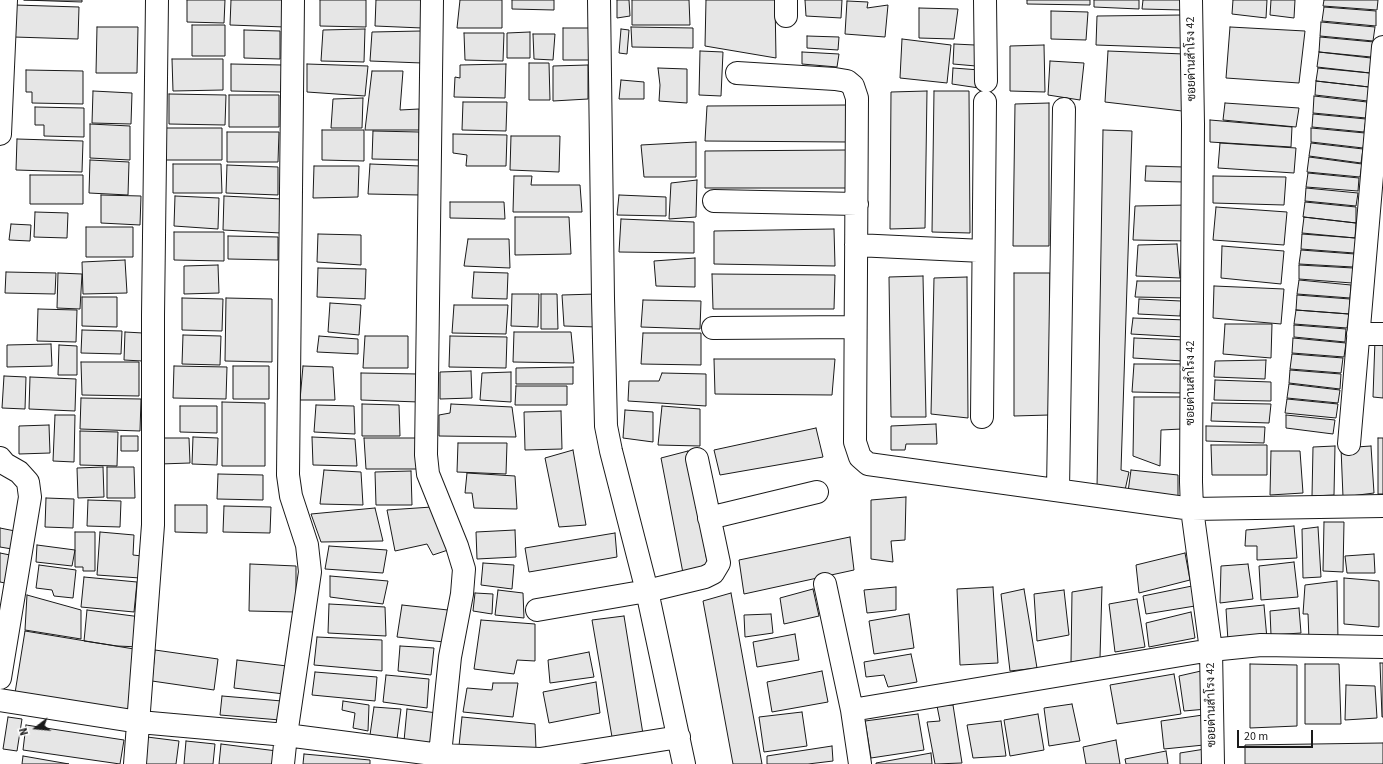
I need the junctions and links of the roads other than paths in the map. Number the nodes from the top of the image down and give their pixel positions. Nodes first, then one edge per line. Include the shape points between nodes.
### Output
1 (6, 0) edge
2 (157, 0) edge
3 (293, 0) edge
4 (432, 0) edge
5 (599, 0) edge
6 (985, 0) edge
7 (1191, 0) edge
8 (1383, 47) edge
9 (737, 73) dead end
10 (1064, 109) dead end
11 (0, 134) edge
12 (1378, 155) edge
13 (714, 201) dead end
14 (857, 204) junction
15 (856, 245) junction
16 (983, 251) junction
17 (855, 327) junction
18 (713, 328) dead end
19 (1358, 334) junction
20 (1383, 334) edge
21 (982, 417) dead end
22 (1349, 444) dead end
23 (0, 458) edge
24 (697, 459) dead end
25 (1058, 490) junction
26 (817, 492) dead end
27 (1383, 506) edge
28 (1192, 509) junction
29 (709, 518) junction
30 (825, 584) dead end
31 (647, 591) junction
32 (537, 610) dead end
33 (1383, 647) edge
34 (1211, 650) junction
35 (0, 678) edge
36 (0, 700) edge
37 (852, 710) junction
38 (139, 722) junction
39 (286, 735) junction
40 (679, 737) junction
41 (440, 760) edge
42 (540, 762) edge
43 (135, 764) edge
44 (284, 764) edge
45 (684, 764) edge
46 (860, 764) edge
47 (1213, 764) edge

1 - 11 street
2 - 38 street via 153,525
3 - 39 street via 288,475 291,496 307,545 310,572
4 - 41 street via 426,455 428,474 464,569 450,657
5 - 31 street via 606,426
6 - 16 street
7 - 28 street, ซอยด่านสำโรง 42
8 - 12 street
9 - 14 street via 835,79 846,81 853,86 857,98
10 - 25 street
12 - 19 street
13 - 14 street
14 - 15 street
15 - 16 street
15 - 17 street
16 - 21 street
17 - 18 street
17 - 25 street via 855,442 860,457 868,464
19 - 20 street
19 - 22 street
23 - 35 street via 28,482 30,497
24 - 29 street
25 - 28 street
26 - 29 street
27 - 28 street
28 - 34 street, ซอยด่านสำโรง 42
29 - 31 street via 720,563 713,573
30 - 37 street
31 - 32 street
31 - 40 street
33 - 34 street via 1261,645
34 - 37 street
34 - 47 street, ซอยด่านสำโรง 42
36 - 38 street
37 - 46 street
38 - 39 street
38 - 43 street
39 - 41 street
39 - 44 street
40 - 42 street
40 - 45 street
41 - 42 street

